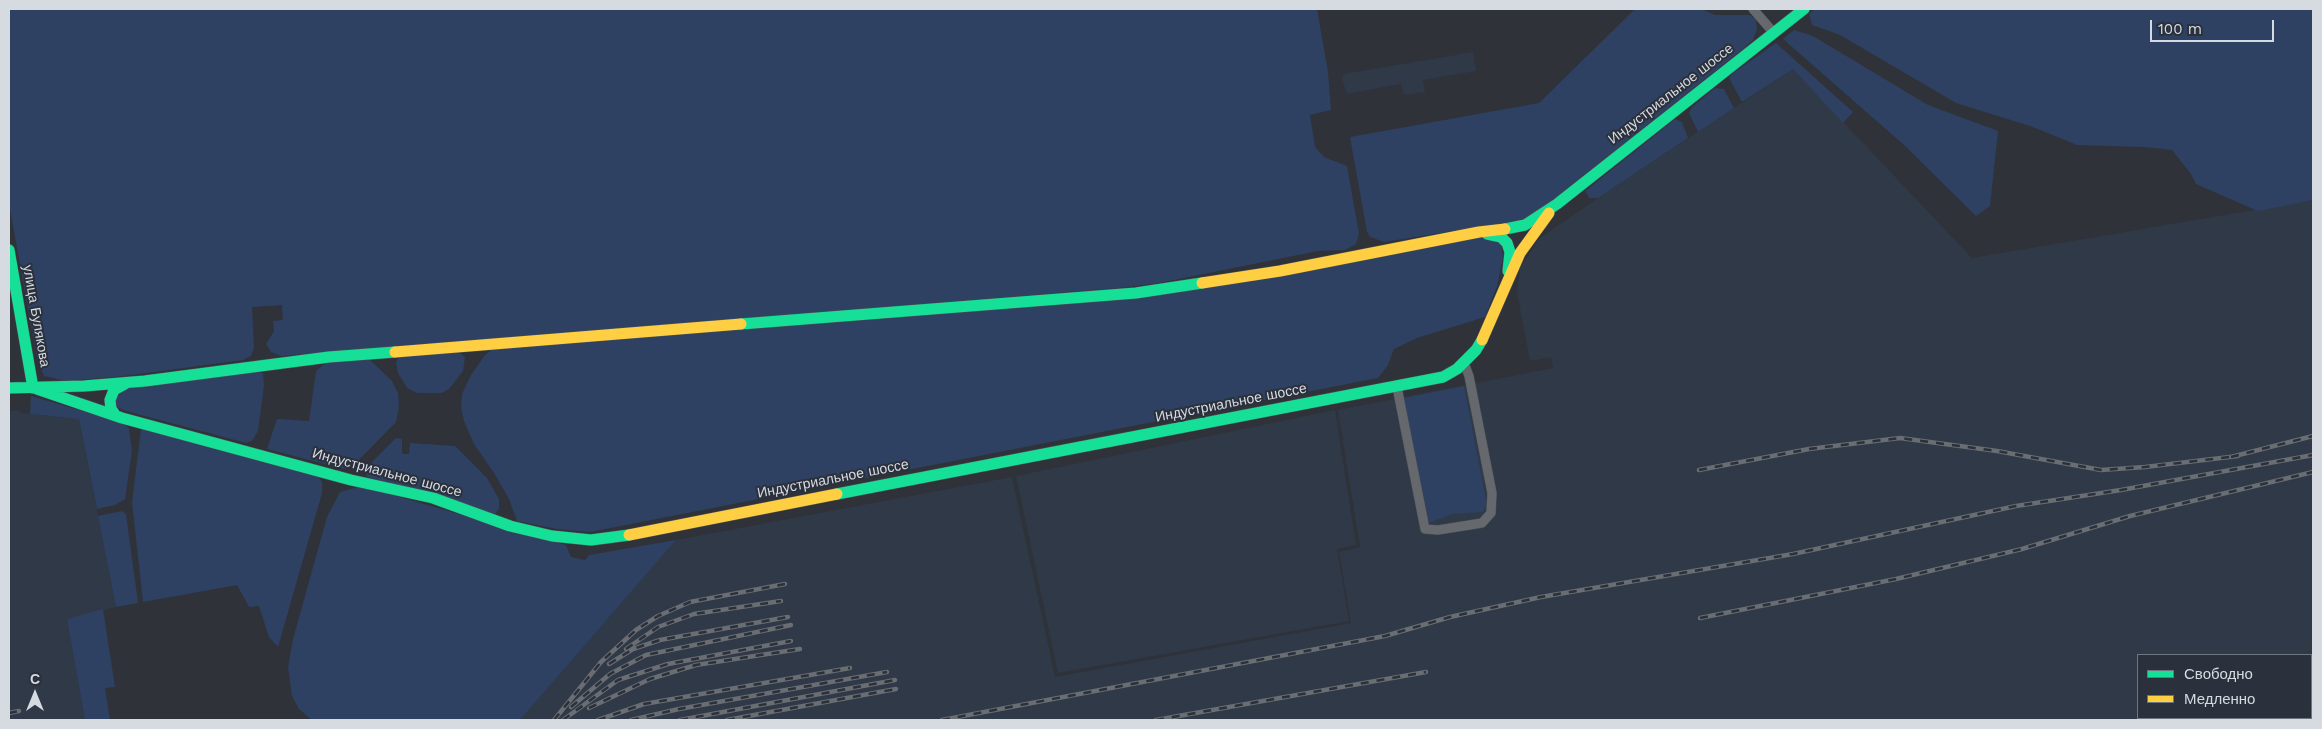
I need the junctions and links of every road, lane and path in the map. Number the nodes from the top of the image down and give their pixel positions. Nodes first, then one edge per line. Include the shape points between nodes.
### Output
1 (1752, 9) edge
2 (1804, 9) edge
3 (1773, 32) junction
4 (1556, 204) junction
5 (1479, 232) junction
6 (9, 250) edge
7 (1504, 290) junction
8 (1464, 363) junction
9 (126, 383) junction
10 (1397, 387) junction
11 (9, 388) edge
12 (33, 388) junction
13 (116, 416) junction

1 - 3 street
2 - 3 main road, Индустриальное шоссе
3 - 4 main road, Индустриальное шоссе
4 - 5 main road, Индустриальное шоссе via 1525,225
4 - 7 main road, Индустриальное шоссе via 1520,253
5 - 7 main road via 1501,237 1507,243 1510,263
5 - 9 main road, Индустриальное шоссе via 1136,294 329,357
6 - 12 main road, улица Булякова
7 - 8 main road, Индустриальное шоссе via 1484,337
8 - 10 main road, Индустриальное шоссе via 1443,377
8 - 10 street via 1492,493 1491,513 1482,522 1438,530 1425,529
9 - 12 main road, Индустриальное шоссе
9 - 13 main road via 114,390 110,400
10 - 13 main road, Индустриальное шоссе via 591,540 552,536 510,526 433,498 351,480
11 - 12 main road, Индустриальное шоссе
12 - 13 main road, Индустриальное шоссе

